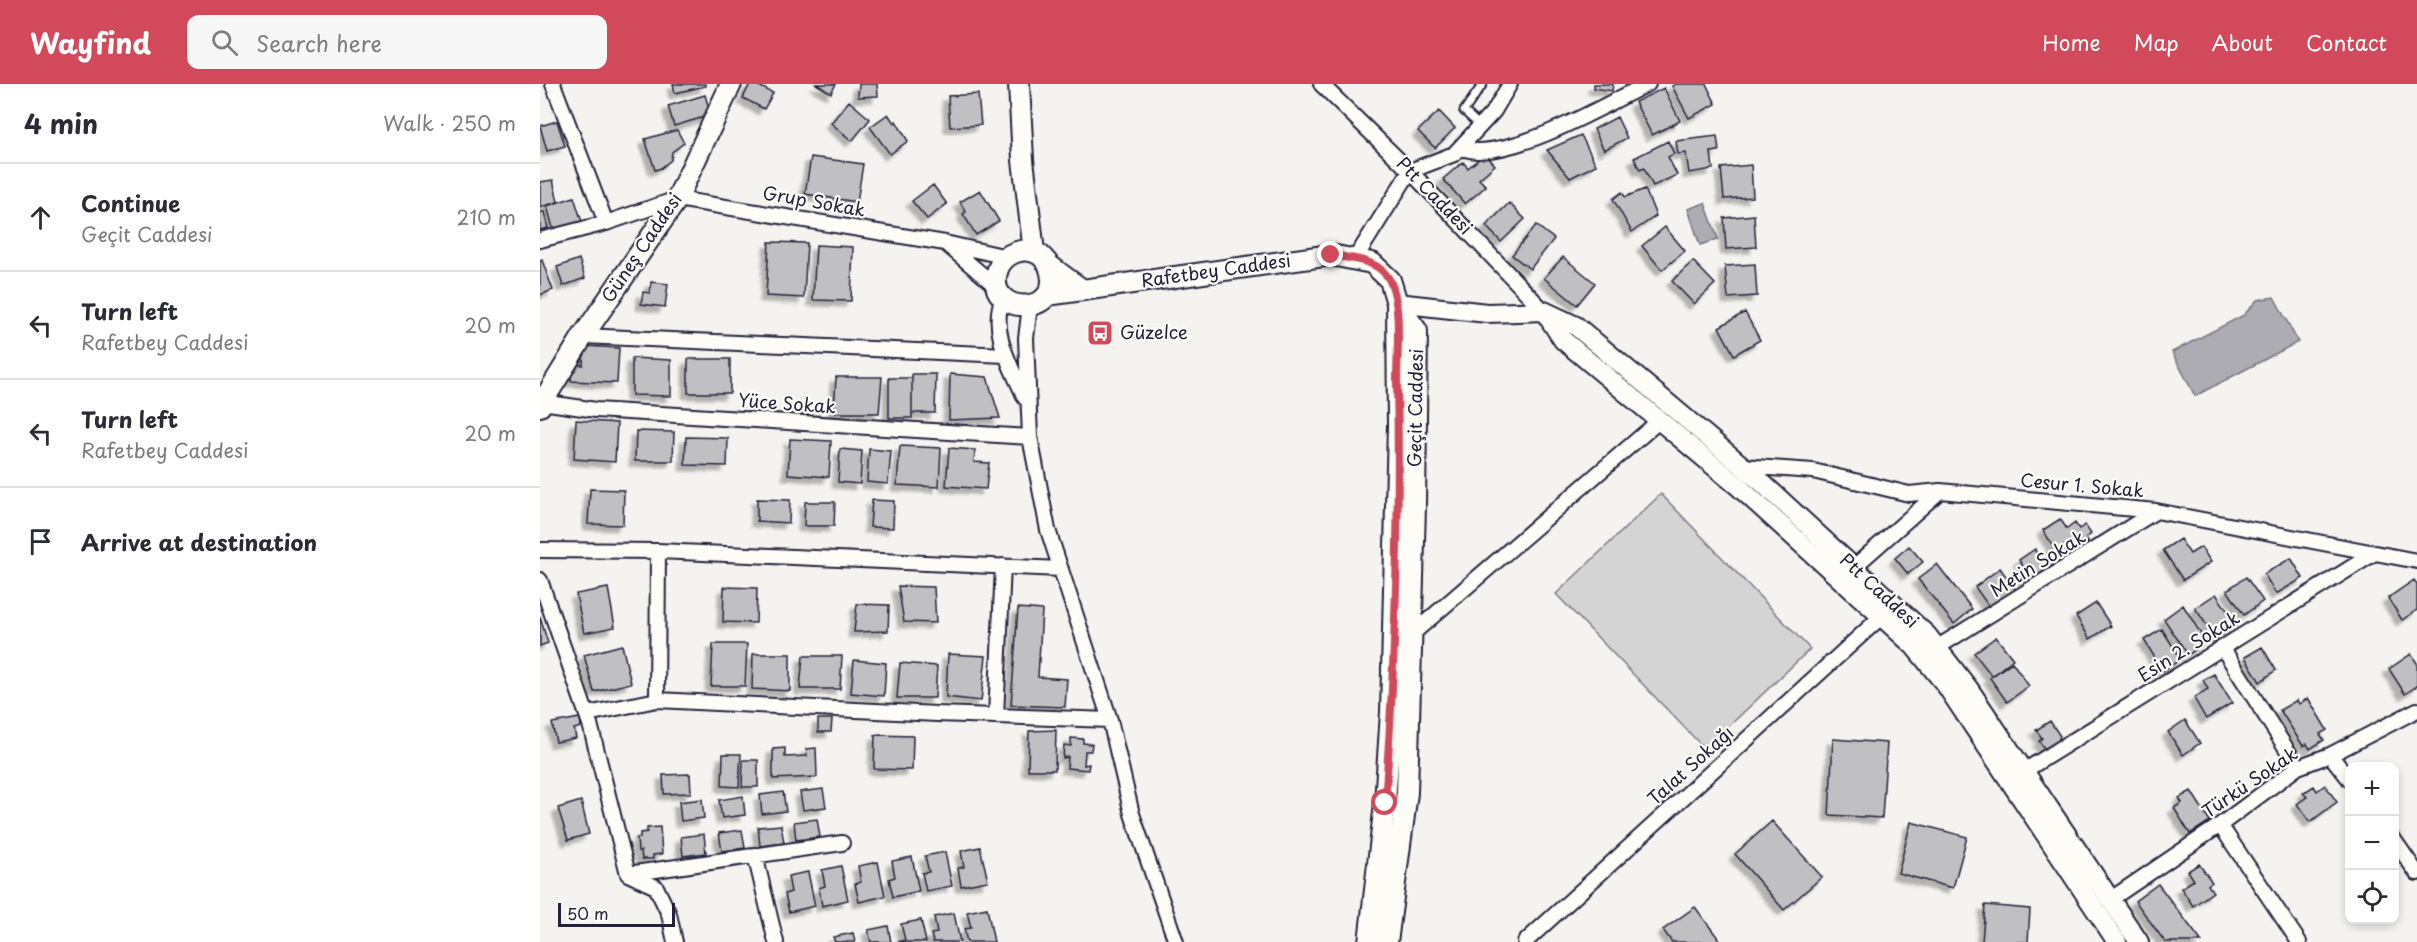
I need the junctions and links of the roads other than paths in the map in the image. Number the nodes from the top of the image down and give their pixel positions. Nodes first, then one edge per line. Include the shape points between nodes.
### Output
1 (554, 84) edge
2 (731, 84) edge
3 (1019, 84) edge
4 (1321, 84) edge
5 (1483, 84) edge
6 (1510, 84) edge
7 (1647, 84) edge
8 (1480, 126) junction
9 (1460, 148) junction
10 (1410, 171) junction
11 (677, 199) junction
12 (606, 223) junction
13 (540, 240) edge
14 (945, 243) junction
15 (1034, 252) junction
16 (1007, 257) junction
17 (1355, 260) junction
18 (1050, 266) junction
19 (1083, 290) junction
20 (1001, 293) junction
21 (1047, 295) junction
22 (1397, 303) junction
23 (1030, 306) junction
24 (1544, 311) junction
25 (583, 336) junction
26 (1006, 355) junction
27 (541, 404) edge
28 (1028, 405) junction
29 (1660, 420) junction
30 (1030, 437) junction
31 (1742, 466) junction
32 (1940, 491) junction
33 (2156, 511) junction
34 (540, 550) edge
35 (658, 551) junction
36 (2373, 554) junction
37 (2417, 561) edge
38 (1003, 566) junction
39 (1854, 567) junction
40 (1061, 569) junction
41 (540, 580) edge
42 (1882, 616) junction
43 (1411, 635) junction
44 (1938, 647) junction
45 (2222, 647) junction
46 (657, 700) junction
47 (2417, 710) edge
48 (586, 714) junction
49 (996, 716) junction
50 (1110, 720) junction
51 (2330, 755) junction
52 (2298, 767) junction
53 (2025, 771) junction
54 (2345, 775) edge
55 (2220, 825) junction
56 (842, 843) dead end
57 (2399, 847) edge
58 (754, 855) junction
59 (2417, 873) edge
60 (628, 874) junction
61 (2111, 899) junction
62 (675, 942) edge
63 (776, 942) edge
64 (1176, 942) edge
65 (1369, 942) edge
66 (1387, 942) edge
67 (1525, 942) edge
68 (2117, 942) edge
69 (2139, 942) edge
70 (2299, 942) edge

1 - 12 street
2 - 11 main road, Güneş Caddesi
3 - 15 main road
4 - 10 street, Ptt Caddesi
5 - 8 lane via 1464,111
6 - 8 street
7 - 9 street via 1509,147 1479,151
8 - 9 street
9 - 10 street
10 - 17 street
10 - 24 street, Ptt Caddesi
11 - 12 street
11 - 14 street, Grup Sokak
11 - 25 main road, Güneş Caddesi
12 - 13 street
14 - 16 street, Grup Sokak
14 - 20 street
15 - 16 main road via 1025,250
15 - 18 main road
16 - 20 main road via 997,272
17 - 19 main road, Rafetbey Caddesi via 1331,255
17 - 22 main road, Rafetbey Caddesi via 1372,263 1390,280
18 - 19 main road
18 - 21 main road via 1053,281
19 - 21 main road, Rafetbey Caddesi
20 - 23 main road via 1011,303
20 - 26 street via 997,320
21 - 23 main road
22 - 24 street via 1487,313
22 - 43 main road, Geçit Caddesi via 1417,331
22 - 65 main road, Geçit Caddesi via 1392,712
23 - 28 street via 1026,338
24 - 29 street, Ptt Caddesi via 1563,340
24 - 31 street, Ptt Caddesi via 1576,326
25 - 26 street
25 - 27 main road, Güneş Caddesi
26 - 28 street
27 - 30 street, Yüce Sokak
28 - 30 street
29 - 42 street, Ptt Caddesi
29 - 43 street
30 - 40 street via 1048,530
31 - 32 street, Cesur 1. Sokak via 1813,471 1909,494
31 - 39 street, Ptt Caddesi
32 - 33 street, Cesur 1. Sokak
32 - 39 street
33 - 36 street, Cesur 1. Sokak
33 - 44 street, Metin Sokak
34 - 35 street
35 - 38 street
35 - 46 street
36 - 37 street, Cesur 1. Sokak
36 - 45 street, Esin 2. Sokak
38 - 40 street
38 - 49 street
39 - 44 street, Ptt Caddesi
40 - 50 street
41 - 48 street
42 - 67 street, Talat Sokağı
42 - 68 street, Ptt Caddesi via 1946,684
43 - 66 main road, Geçit Caddesi via 1407,793
44 - 53 street, Ptt Caddesi
45 - 52 street
45 - 53 street, Esin 2. Sokak
46 - 48 street
46 - 49 street
47 - 51 street, Türkü Sokak
48 - 60 street
49 - 50 street
50 - 64 street via 1132,814
51 - 52 street, Türkü Sokak
51 - 54 street
52 - 55 street, Türkü Sokak
53 - 61 street, Ptt Caddesi
55 - 61 street, Türkü Sokak
55 - 70 street
56 - 58 street
57 - 59 street
58 - 60 street
58 - 63 street
60 - 62 street via 656,887 669,914
61 - 69 street, Ptt Caddesi

